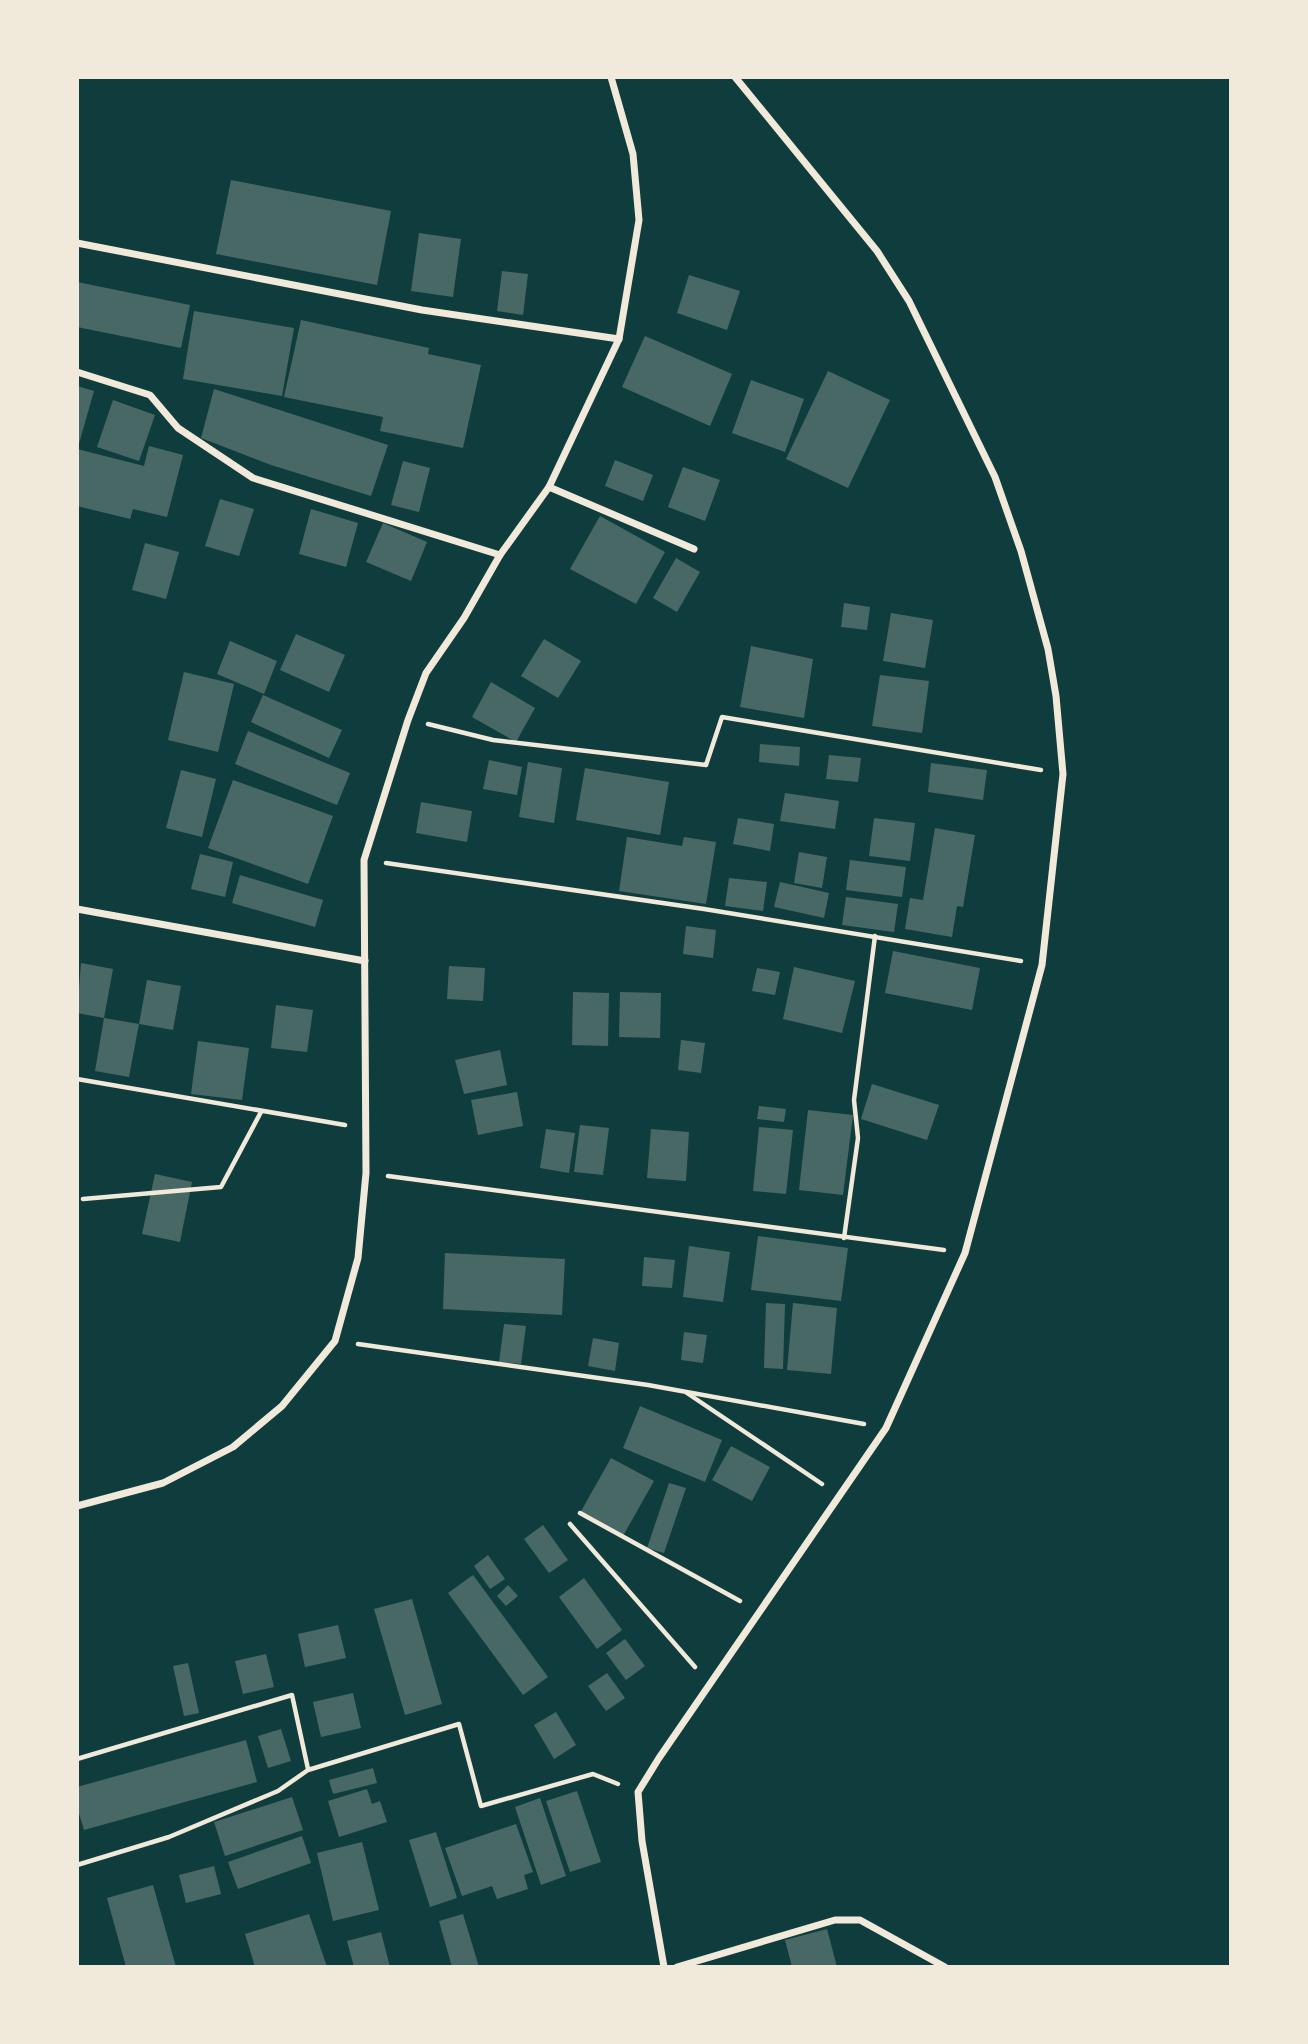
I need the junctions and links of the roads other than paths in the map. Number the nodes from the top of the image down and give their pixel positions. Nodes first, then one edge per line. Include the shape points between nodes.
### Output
1 (611, 77) edge
2 (735, 77) edge
3 (77, 243) edge
4 (619, 339) junction
5 (77, 372) edge
6 (549, 487) junction
7 (694, 549) dead end
8 (500, 555) junction
9 (77, 909) edge
10 (365, 961) junction
11 (77, 1506) edge
12 (664, 1967) edge
13 (677, 1967) edge
14 (944, 1967) edge

1 - 4 street via 633,154 639,220
2 - 12 street via 877,251 909,301 995,477 1048,649 1063,774 1042,965 964,1253 886,1428 638,1792
3 - 4 street via 422,310
4 - 6 street
5 - 8 street via 150,395 178,428 253,478
6 - 7 street
6 - 8 street
8 - 10 street via 426,673 408,720 364,860
9 - 10 street
10 - 11 street via 366,1173 358,1258 335,1341 282,1406 233,1447 163,1483
13 - 14 street via 835,1920 860,1920

